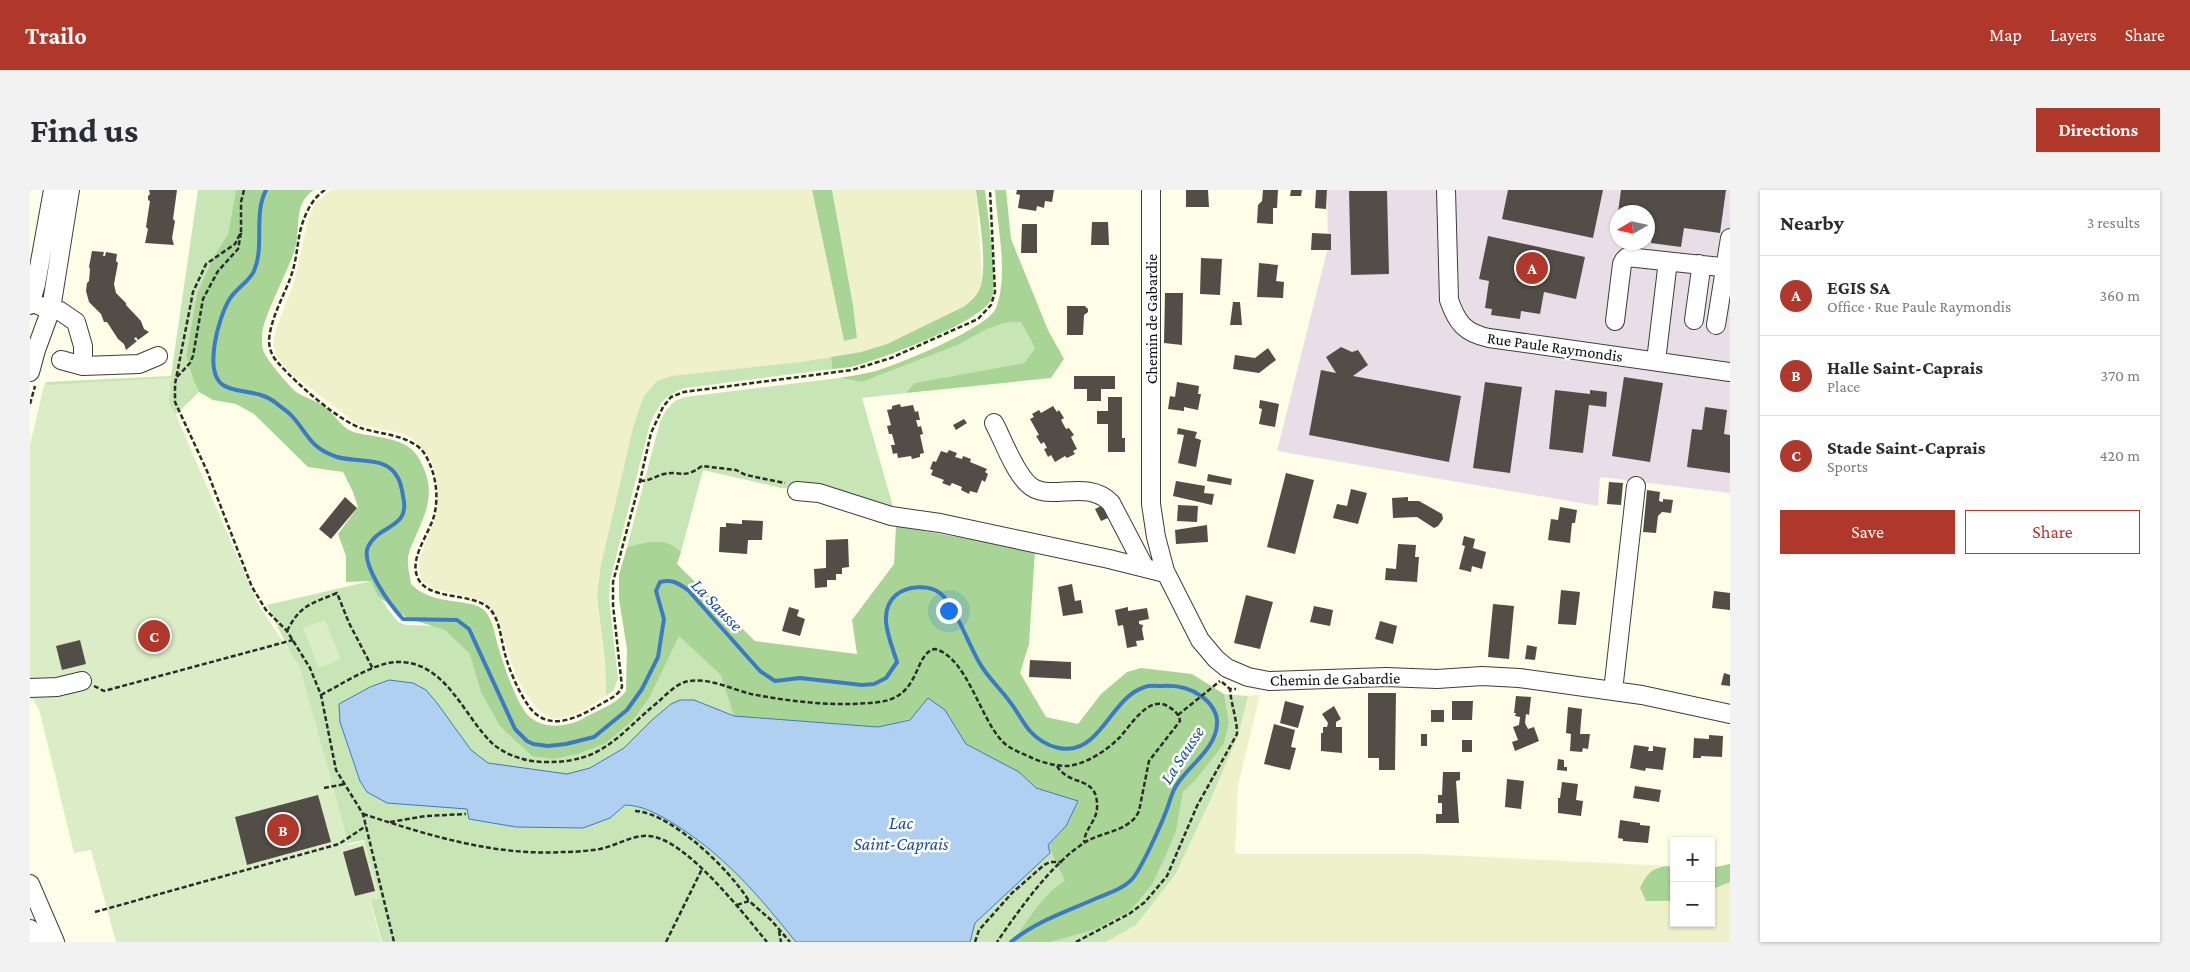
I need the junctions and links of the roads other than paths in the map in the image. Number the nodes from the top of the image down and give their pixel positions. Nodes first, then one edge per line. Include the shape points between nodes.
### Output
1 (53, 190) edge
2 (70, 190) edge
3 (1151, 190) edge
4 (1446, 190) edge
5 (1730, 238) edge
6 (1664, 261) junction
7 (1699, 264) junction
8 (1724, 272) junction
9 (30, 304) edge
10 (56, 310) junction
11 (1694, 320) dead end
12 (1615, 321) dead end
13 (1716, 324) dead end
14 (158, 356) dead end
15 (61, 360) dead end
16 (1656, 361) junction
17 (82, 366) junction
18 (1730, 371) edge
19 (30, 372) edge
20 (994, 423) dead end
21 (1636, 486) dead end
22 (797, 491) road end
23 (1144, 568) junction
24 (1165, 571) junction
25 (82, 681) road end
26 (30, 688) edge
27 (1613, 691) junction
28 (1730, 714) edge
29 (30, 884) edge
30 (30, 929) edge
31 (36, 942) edge
32 (55, 942) edge

1 - 9 street
2 - 10 street
3 - 24 street, Chemin de Gabardie via 1151,504
4 - 16 street, Rue Paule Raymondis via 1449,300 1467,330 1489,338
5 - 8 street
6 - 7 street
6 - 12 street via 1628,257 1624,260
6 - 16 street via 1667,269
7 - 8 street via 1721,267
7 - 11 street
8 - 13 street
9 - 10 street
10 - 17 street via 76,322 83,346
10 - 19 street via 36,350
14 - 17 street via 139,364
15 - 17 street
16 - 18 street, Rue Paule Raymondis
20 - 23 street via 1021,476 1034,489 1093,491 1105,496
21 - 27 street
22 - 23 street via 819,493 891,516 940,523
23 - 24 street
24 - 27 street, Chemin de Gabardie via 1206,649 1227,668 1248,677 1269,681 1482,676
25 - 26 street via 57,687
27 - 28 street, Chemin de Gabardie
29 - 32 street
30 - 31 street

